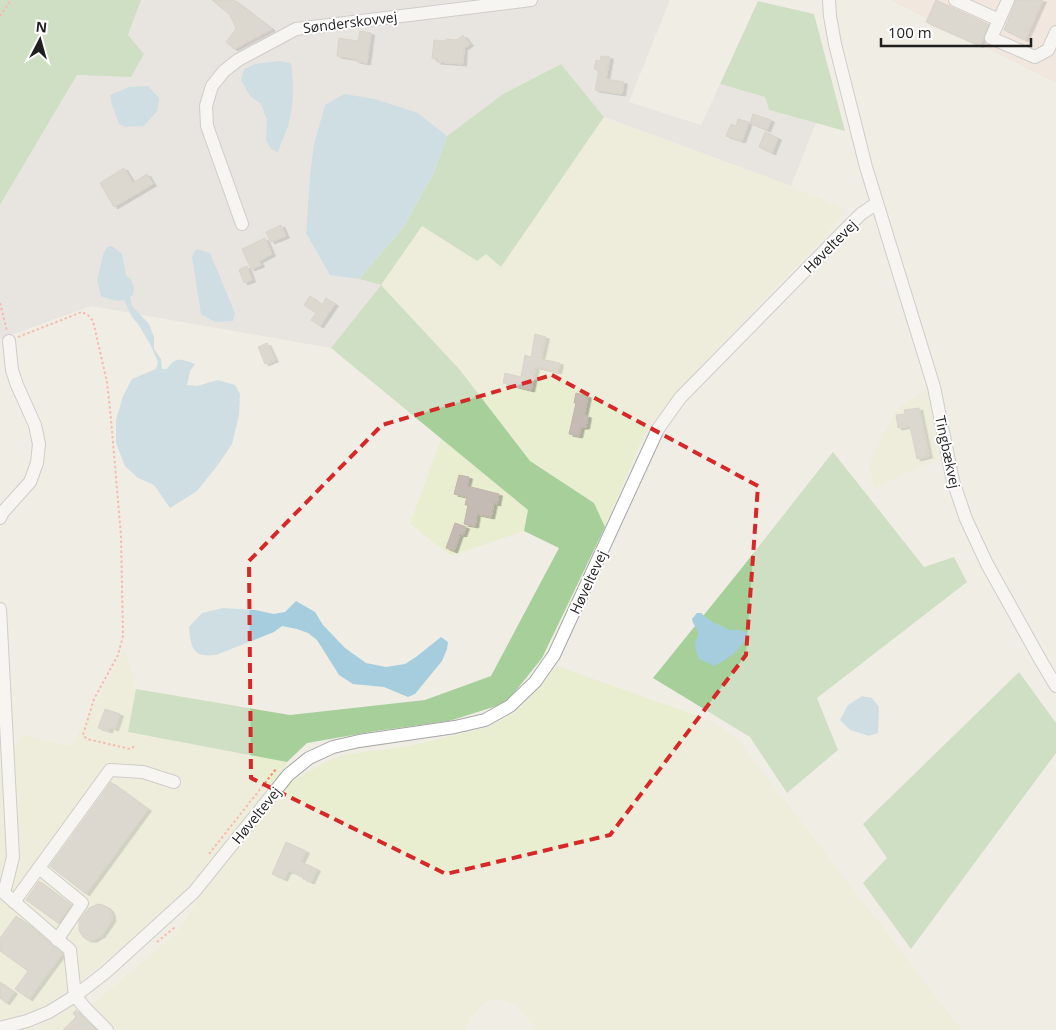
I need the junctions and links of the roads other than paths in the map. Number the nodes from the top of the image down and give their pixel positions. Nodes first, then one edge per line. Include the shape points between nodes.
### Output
1 (531, 0) edge
2 (829, 0) edge
3 (955, 0) edge
4 (1008, 0) edge
5 (999, 20) junction
6 (1056, 32) edge
7 (877, 203) junction
8 (242, 224) dead end
9 (9, 341) road end
10 (0, 518) edge
11 (0, 609) edge
12 (1056, 686) edge
13 (276, 769) dead end
14 (288, 775) junction
15 (174, 782) dead end
16 (39, 868) junction
17 (14, 902) junction
18 (58, 940) junction
19 (75, 996) junction
20 (0, 1028) edge
21 (107, 1030) edge

1 - 8 street, Sønderskovvej via 296,29 238,60 212,86 206,106 207,126
2 - 7 street via 835,44
3 - 5 street
4 - 5 street
5 - 6 street via 991,38 1035,57 1048,50
7 - 12 street, Tingbækvej via 934,387 953,481 966,519
7 - 14 street, Høveltevej via 842,233 669,413 658,429 554,655 535,682 510,706 485,720 333,747 309,758
9 - 10 street via 12,370 36,425 38,444 37,463 30,482
11 - 17 street via 13,857 4,893
13 - 14 street
14 - 19 street, Høveltevej via 194,892
15 - 16 street via 143,772 110,770
16 - 17 street
16 - 18 street via 82,904
17 - 18 street
18 - 19 street via 70,950
19 - 20 street, Høveltevej via 49,1012
19 - 21 street

